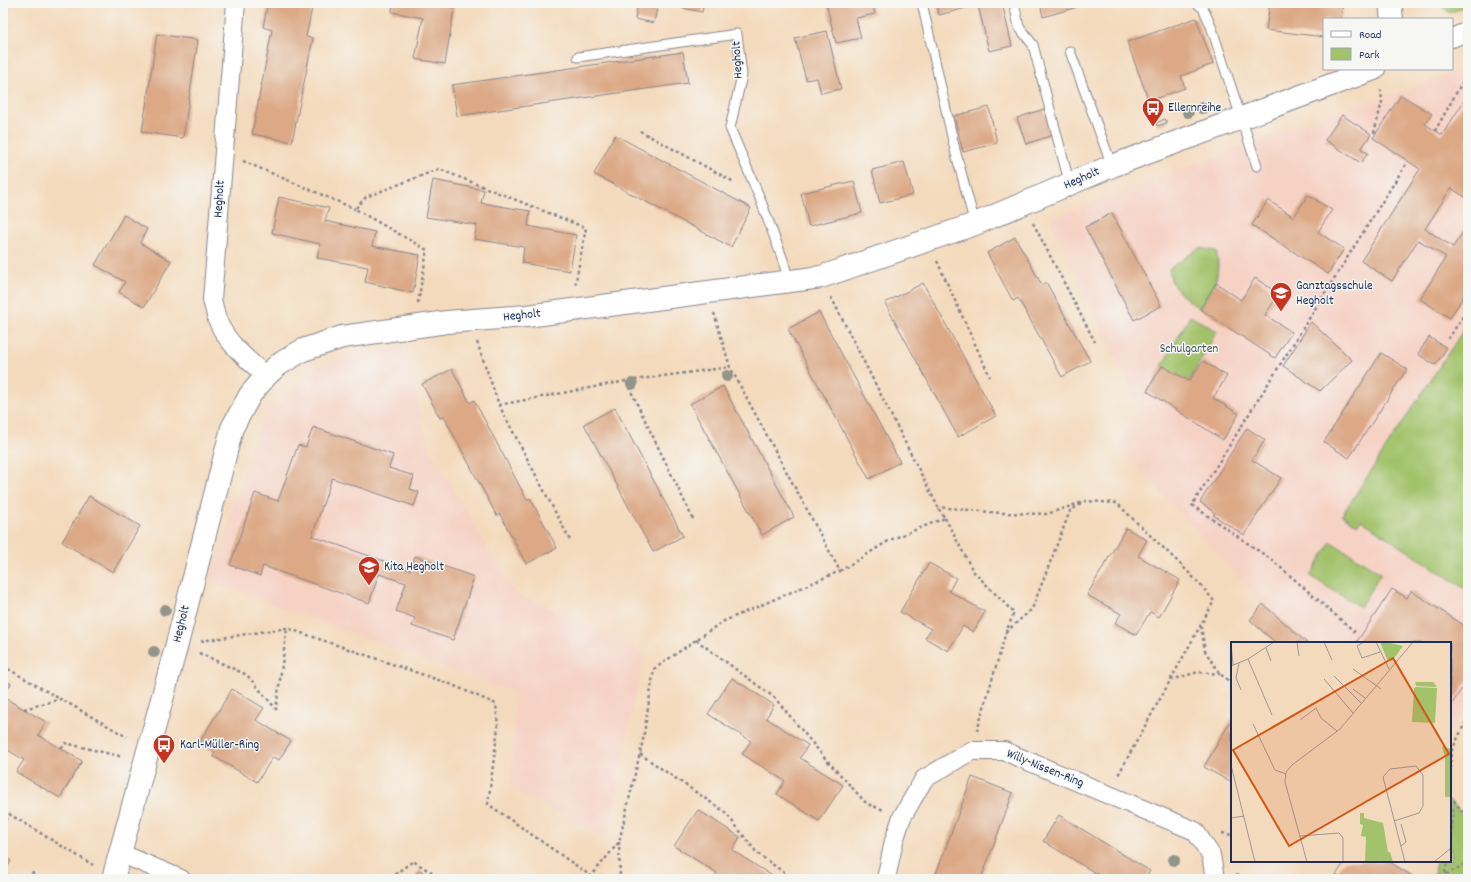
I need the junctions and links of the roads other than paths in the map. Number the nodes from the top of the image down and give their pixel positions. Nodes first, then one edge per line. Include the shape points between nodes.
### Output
1 (236, 3) edge
2 (922, 3) edge
3 (1014, 3) edge
4 (1197, 3) edge
5 (1390, 3) edge
6 (1392, 18) edge
7 (1468, 31) edge
8 (1453, 38) edge
9 (1070, 51) dead end
10 (578, 58) dead end
11 (1378, 78) edge
12 (1242, 117) junction
13 (1112, 166) junction
14 (1257, 166) dead end
15 (1070, 184) junction
16 (975, 224) junction
17 (789, 282) junction
18 (266, 376) junction
19 (120, 853) junction
20 (113, 878) edge
21 (181, 879) edge
22 (886, 879) edge
23 (1215, 879) edge

1 - 18 street, Hegholt via 212,300 217,319 227,338
2 - 16 lane via 955,150
3 - 15 lane via 1019,27 1033,45
4 - 12 lane via 1203,8 1211,26
5 - 6 street
7 - 8 street
9 - 13 lane
10 - 17 lane, Hegholt via 737,34 742,75 730,128 759,196
11 - 12 street, Hegholt
12 - 13 street, Hegholt
12 - 14 lane
13 - 15 street, Hegholt
15 - 16 street, Hegholt
16 - 17 street, Hegholt via 821,277
17 - 18 street, Hegholt via 527,316 447,322 342,337 303,350 278,364
18 - 19 street, Hegholt via 250,395 232,428
19 - 20 street, Hegholt
19 - 21 street
22 - 23 street, Willy-Nissen-Ring via 902,817 924,779 971,751 1004,751 1195,831 1211,855

